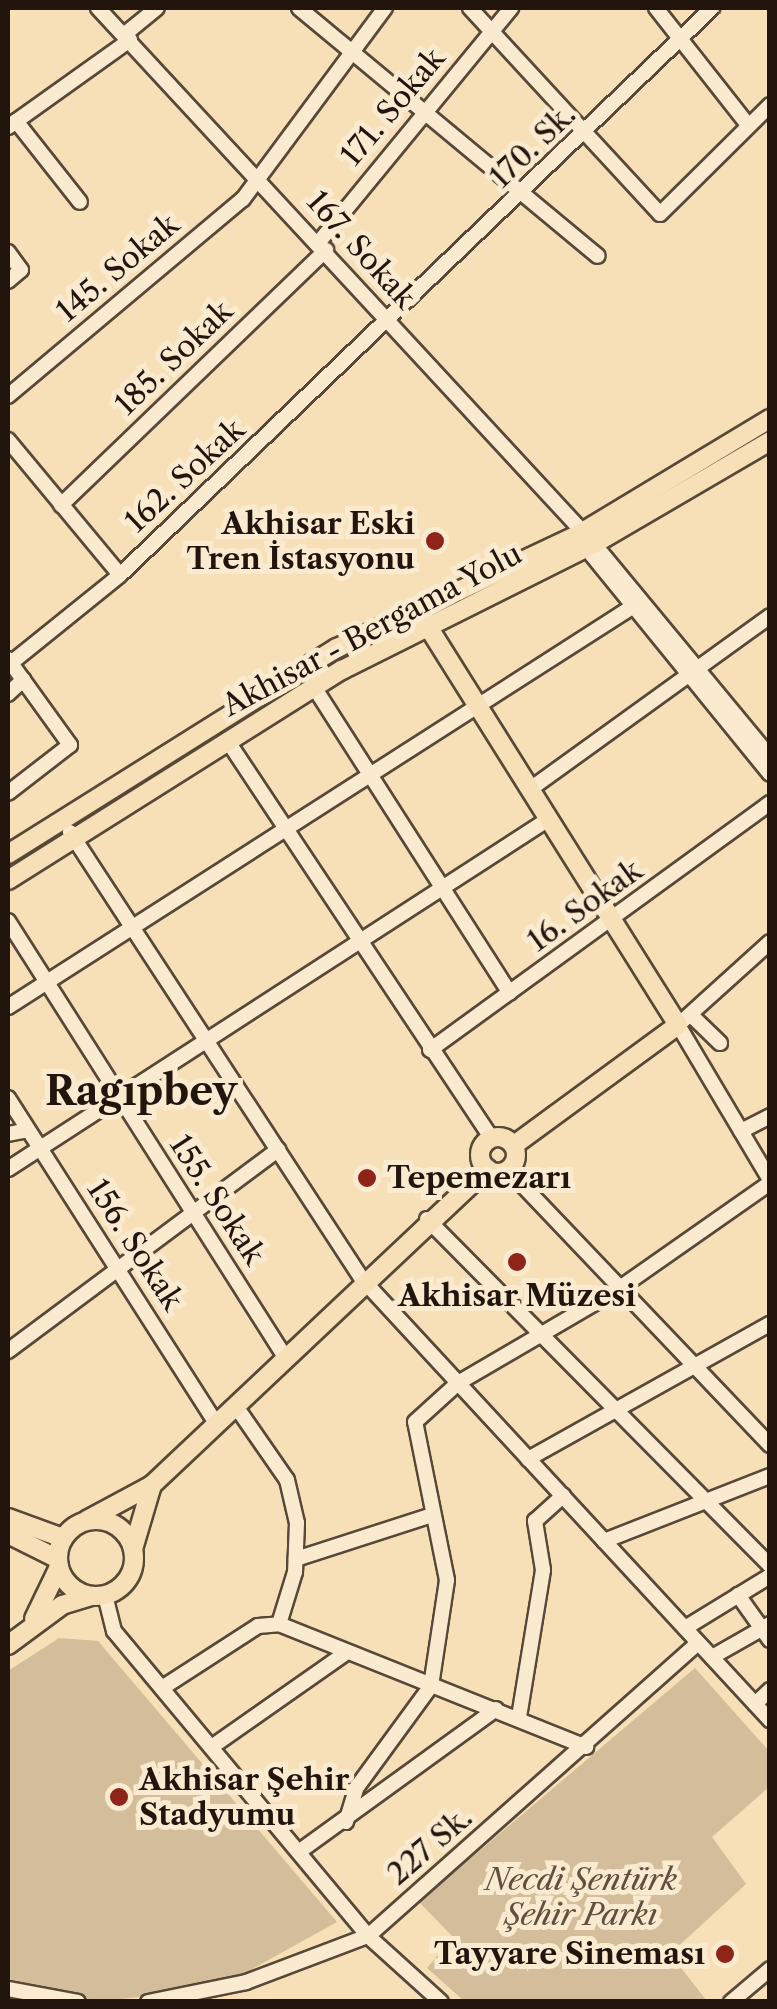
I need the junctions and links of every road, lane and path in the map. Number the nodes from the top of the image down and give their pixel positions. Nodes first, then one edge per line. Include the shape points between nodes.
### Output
1 (98, 8) edge
2 (157, 8) edge
3 (299, 8) edge
4 (385, 8) edge
5 (470, 8) edge
6 (511, 8) edge
7 (656, 8) edge
8 (712, 8) edge
9 (492, 32) junction
10 (127, 37) junction
11 (680, 38) junction
12 (350, 52) junction
13 (770, 105) edge
14 (423, 112) junction
15 (12, 124) edge
16 (748, 125) junction
17 (584, 134) junction
18 (255, 175) junction
19 (523, 194) junction
20 (80, 202) dead end
21 (322, 246) junction
22 (8, 252) edge
23 (598, 256) dead end
24 (8, 281) edge
25 (390, 322) junction
26 (8, 396) edge
27 (770, 418) edge
28 (8, 440) edge
29 (770, 440) edge
30 (61, 505) junction
31 (586, 542) junction
32 (120, 574) junction
33 (629, 609) junction
34 (418, 610) junction
35 (770, 616) edge
36 (427, 628) junction
37 (9, 661) edge
38 (693, 676) junction
39 (23, 680) junction
40 (314, 687) junction
41 (8, 694) edge
42 (477, 708) junction
43 (226, 740) junction
44 (770, 757) edge
45 (370, 774) junction
46 (770, 774) edge
47 (529, 790) junction
48 (8, 793) edge
49 (770, 803) edge
50 (63, 819) junction
51 (547, 820) junction
52 (289, 826) junction
53 (74, 837) junction
54 (8, 854) edge
55 (8, 880) edge
56 (442, 887) junction
57 (8, 921) edge
58 (612, 923) junction
59 (128, 924) junction
60 (362, 939) junction
61 (770, 942) edge
62 (46, 980) junction
63 (510, 992) junction
64 (8, 1007) edge
65 (685, 1020) junction
66 (204, 1040) junction
67 (720, 1043) dead end
68 (430, 1050) junction
69 (118, 1097) junction
70 (8, 1098) edge
71 (770, 1116) edge
72 (28, 1130) junction
73 (741, 1131) junction
74 (8, 1134) edge
75 (490, 1138) junction
76 (514, 1145) junction
77 (40, 1148) junction
78 (278, 1150) junction
79 (487, 1169) junction
80 (8, 1170) edge
81 (508, 1170) junction
82 (770, 1182) edge
83 (192, 1214) junction
84 (427, 1219) junction
85 (118, 1268) junction
86 (362, 1280) junction
87 (617, 1290) junction
88 (770, 1324) edge
89 (540, 1333) junction
90 (8, 1351) edge
91 (285, 1357) junction
92 (701, 1364) junction
93 (458, 1383) junction
94 (235, 1405) junction
95 (622, 1407) junction
96 (216, 1422) junction
97 (770, 1445) edge
98 (528, 1459) junction
99 (770, 1476) edge
100 (152, 1484) junction
101 (563, 1496) junction
102 (710, 1502) junction
103 (432, 1514) junction
104 (8, 1518) edge
105 (87, 1520) junction
106 (8, 1534) edge
107 (63, 1538) junction
108 (604, 1540) junction
109 (133, 1549) junction
110 (296, 1559) junction
111 (58, 1563) junction
112 (770, 1566) edge
113 (770, 1576) edge
114 (99, 1595) junction
115 (738, 1595) junction
116 (279, 1624) junction
117 (28, 1627) junction
118 (685, 1628) junction
119 (766, 1631) edge
120 (698, 1643) junction
121 (8, 1645) edge
122 (343, 1655) junction
123 (712, 1658) junction
124 (431, 1686) junction
125 (162, 1688) junction
126 (770, 1690) edge
127 (755, 1704) junction
128 (496, 1708) junction
129 (519, 1716) junction
130 (770, 1720) edge
131 (213, 1746) junction
132 (586, 1747) junction
133 (346, 1822) junction
134 (300, 1851) junction
135 (368, 1936) junction
136 (770, 1970) edge
137 (8, 1989) edge
138 (78, 2002) edge
139 (148, 2002) edge
140 (442, 2002) edge
141 (731, 2002) edge

1 - 10 street, 167. Sokak
2 - 10 street
3 - 12 street
4 - 12 street, 145. Sokak
5 - 9 street
6 - 9 street, 171. Sokak
7 - 11 street
8 - 11 street, 170. Sk.
9 - 14 street, 171. Sokak
9 - 17 street
10 - 15 street
10 - 18 street, 167. Sokak
11 - 16 street
11 - 17 street, 170. Sk.
12 - 14 street
12 - 18 street, 145. Sokak
13 - 16 street
14 - 19 street
14 - 21 street, 171. Sokak
15 - 20 street
16 - 17 street via 660,214
17 - 19 street, 170. Sk.
18 - 21 street, 167. Sokak
18 - 26 street, 145. Sokak via 243,199
19 - 23 street
19 - 25 street, 170. Sk.
21 - 25 street, 167. Sokak
21 - 30 street, 185. Sokak
22 - 24 street via 21,270
25 - 31 street, 167. Sokak
25 - 32 street, 162. Sokak
27 - 31 main road, Akhisar - Bergama Yolu
28 - 30 street
29 - 31 main road, Akhisar - Bergama Yolu
30 - 32 street
31 - 33 street
31 - 34 main road, Akhisar - Bergama Yolu
31 - 36 main road, Akhisar - Bergama Yolu
31 - 38 street
32 - 37 street, 162. Sokak
33 - 38 street
33 - 42 street
34 - 36 main road
34 - 50 main road, Akhisar - Bergama Yolu via 337,648
35 - 38 street
36 - 40 main road, Akhisar - Bergama Yolu
36 - 42 main road
37 - 39 street
38 - 44 street
38 - 46 street
38 - 47 street
39 - 41 street
39 - 48 street via 70,744
40 - 43 main road, Akhisar - Bergama Yolu
40 - 45 street
42 - 45 street
42 - 47 main road
43 - 52 street
43 - 53 main road, Akhisar - Bergama Yolu
45 - 52 street
45 - 56 street
47 - 51 main road
49 - 58 street, 16. Sokak
50 - 53 street
50 - 54 main road, Akhisar - Bergama Yolu
51 - 56 street
51 - 58 main road
52 - 59 street
52 - 60 street
53 - 55 main road, Akhisar - Bergama Yolu
53 - 59 street
56 - 60 street
56 - 63 street
57 - 62 street, 155. Sokak
58 - 63 street, 16. Sokak
58 - 65 main road
59 - 62 street
59 - 66 street
60 - 66 street
60 - 68 street
61 - 65 street
62 - 64 street
62 - 69 street, 155. Sokak
63 - 68 street, 16. Sokak
65 - 67 street
65 - 73 street
65 - 76 main road
66 - 69 street
66 - 78 street
68 - 75 street
69 - 77 street
69 - 83 street, 155. Sokak
70 - 72 street, 156. Sokak
71 - 73 street
72 - 74 street
72 - 77 street, 156. Sokak
73 - 82 street
75 - 76 main road
75 - 79 main road via 480,1151
76 - 81 main road
77 - 80 street
77 - 85 street, 156. Sokak
78 - 83 street
78 - 86 street
79 - 81 main road
79 - 84 main road
81 - 87 street
82 - 87 street
83 - 85 street
83 - 91 street, 155. Sokak
84 - 86 main road
84 - 89 street
85 - 90 street
85 - 96 street, 156. Sokak
86 - 91 main road
86 - 93 street
87 - 89 street
87 - 92 street
88 - 92 street
89 - 93 street
89 - 95 street
91 - 94 main road
92 - 95 street
92 - 97 street
93 - 98 street
93 - 103 street via 415,1422
94 - 96 main road
94 - 110 street via 287,1480
95 - 98 street
95 - 102 street
96 - 100 main road
98 - 101 street
99 - 102 street
100 - 105 main road
100 - 109 main road
101 - 108 street
101 - 129 street via 535,1521 543,1570
102 - 108 street
102 - 112 street
103 - 110 street
103 - 124 street via 446,1580
104 - 107 main road
105 - 107 main road
105 - 109 main road via 120,1528
106 - 111 main road
107 - 111 main road
108 - 118 street
109 - 114 main road via 131,1572
110 - 116 street
111 - 114 main road via 71,1587
111 - 117 main road
113 - 115 street
114 - 117 main road
114 - 125 street via 114,1631
115 - 118 street
115 - 119 street
116 - 122 street
116 - 125 street via 258,1626
117 - 121 main road
118 - 120 street
119 - 123 street
120 - 123 street
120 - 132 street, 227 Sk.
122 - 124 street
122 - 131 street
123 - 127 street
124 - 128 street
124 - 133 street via 357,1787
125 - 131 street
126 - 127 street
127 - 130 street
128 - 129 street
128 - 133 street
129 - 132 street
131 - 134 street
132 - 135 street, 227 Sk.
133 - 134 street
134 - 135 street
135 - 139 street, 227 Sk. via 246,1982
135 - 140 street
136 - 141 street
137 - 138 street

